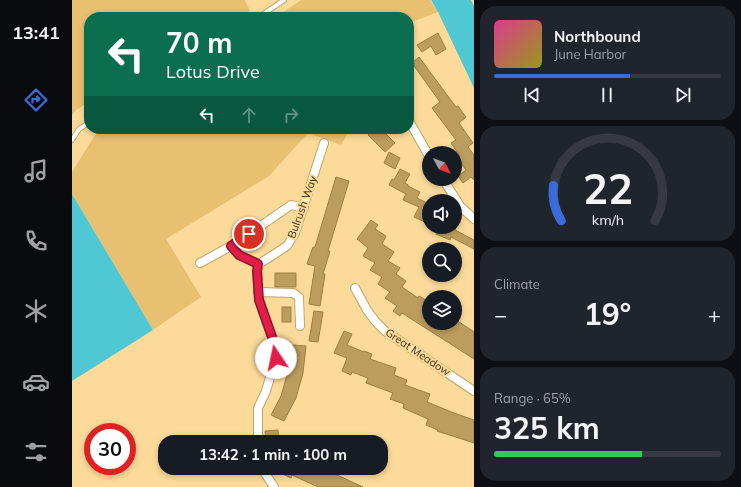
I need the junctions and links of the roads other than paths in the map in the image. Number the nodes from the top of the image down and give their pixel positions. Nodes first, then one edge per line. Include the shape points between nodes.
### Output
1 (284, 0) edge
2 (266, 12) edge
3 (84, 126) edge
4 (414, 130) edge
5 (72, 140) edge
6 (324, 143) dead end
7 (423, 146) edge
8 (447, 186) edge
9 (304, 208) junction
10 (474, 219) edge
11 (259, 226) dead end
12 (249, 234) dead end
13 (231, 246) junction
14 (200, 263) dead end
15 (258, 264) junction
16 (355, 288) dead end
17 (258, 292) junction
18 (300, 326) dead end
19 (474, 390) edge
20 (258, 435) edge
21 (266, 475) edge
22 (274, 487) edge

1 - 2 lane
3 - 5 lane via 78,129
4 - 7 street
6 - 9 street, Bulrush Way
8 - 10 street via 460,206
9 - 11 street via 291,205
9 - 15 street, Bulrush Way via 287,246
12 - 13 street
13 - 14 street
13 - 15 street via 239,255
15 - 17 street
16 - 19 street, Great Meadow via 376,322 385,331
17 - 18 street via 293,293 299,297
17 - 20 street via 276,358 258,408
21 - 22 street

